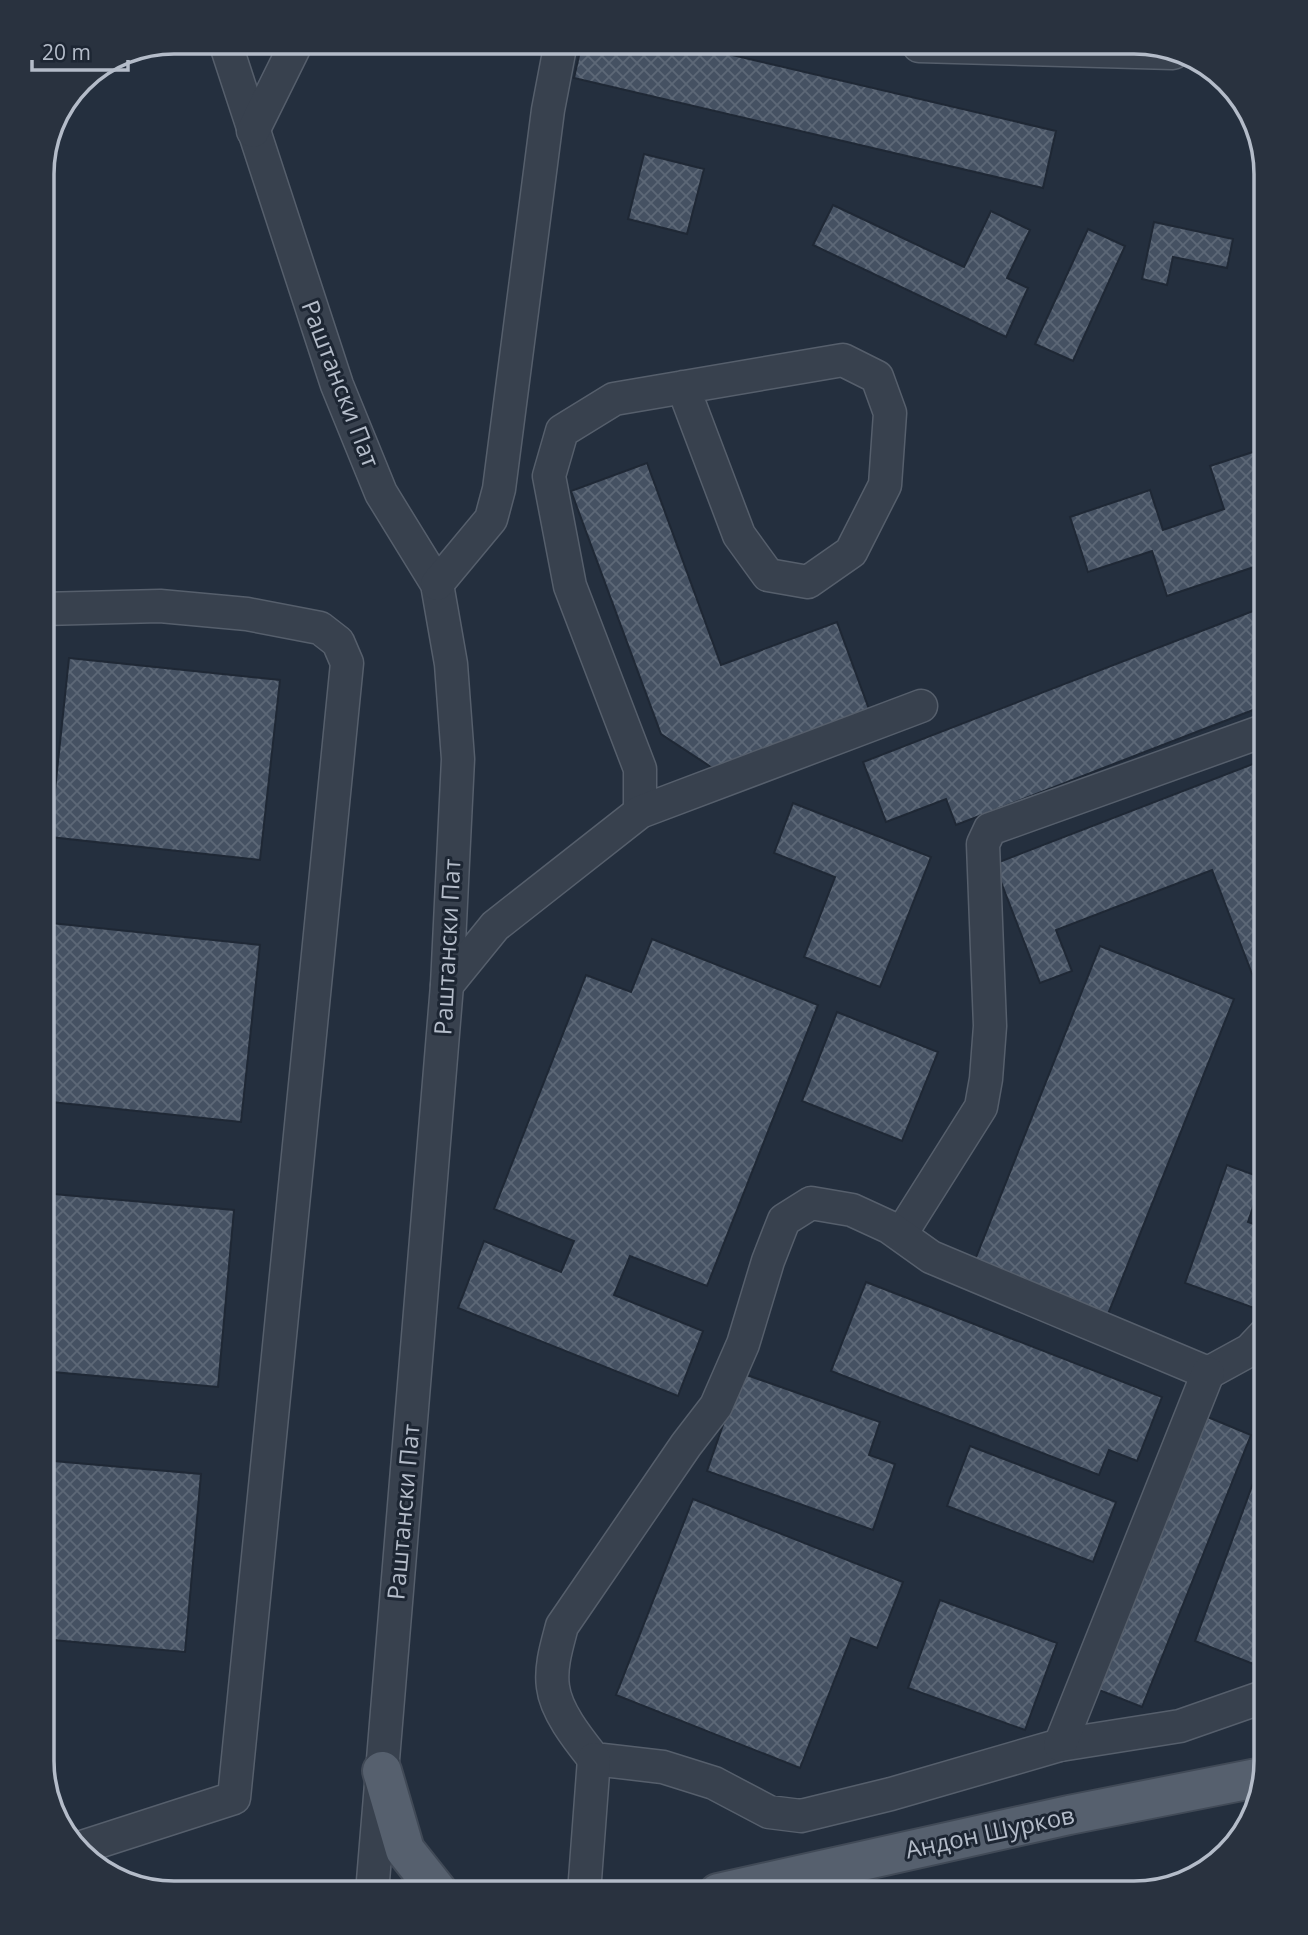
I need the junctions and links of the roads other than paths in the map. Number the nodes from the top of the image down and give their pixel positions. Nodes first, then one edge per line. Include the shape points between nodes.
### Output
1 (229, 54) edge
2 (291, 54) edge
3 (559, 54) edge
4 (253, 131) junction
5 (683, 387) junction
6 (437, 584) junction
7 (55, 609) edge
8 (920, 706) dead end
9 (1254, 734) edge
10 (640, 812) junction
11 (447, 985) junction
12 (901, 1234) junction
13 (1254, 1346) edge
14 (1208, 1373) junction
15 (1254, 1700) edge
16 (1060, 1745) junction
17 (594, 1759) junction
18 (382, 1771) junction
19 (1252, 1779) edge
20 (88, 1845) edge
21 (373, 1880) edge
22 (429, 1880) edge
23 (585, 1880) edge
24 (775, 1881) edge

1 - 4 street, Раштански Пат
2 - 4 street
3 - 6 street via 499,489 491,519
4 - 6 street, Раштански Пат via 361,445 381,493
5 - 5 street via 739,535 768,575 808,582 851,552 885,485 890,413 877,377 842,360
5 - 10 street via 614,399 562,431 549,476 570,586 640,769
6 - 11 street, Раштански Пат via 451,664 458,759
7 - 20 street via 160,606 247,614 320,628 338,642 347,663 234,1798
8 - 10 street
9 - 12 street via 990,829 984,844 989,1026 981,1107
10 - 11 street via 495,926
11 - 18 street, Раштански Пат
12 - 14 street via 931,1256
12 - 17 street via 852,1210 811,1203 784,1220 743,1344 716,1406 562,1626 553,1687 570,1728
13 - 14 street
14 - 16 street
15 - 16 street via 1180,1726
16 - 17 street via 801,1816 769,1812 714,1783 663,1768
17 - 23 street
18 - 21 street, Раштански Пат
18 - 22 main road via 405,1850
19 - 24 main road, Андон Шурков

